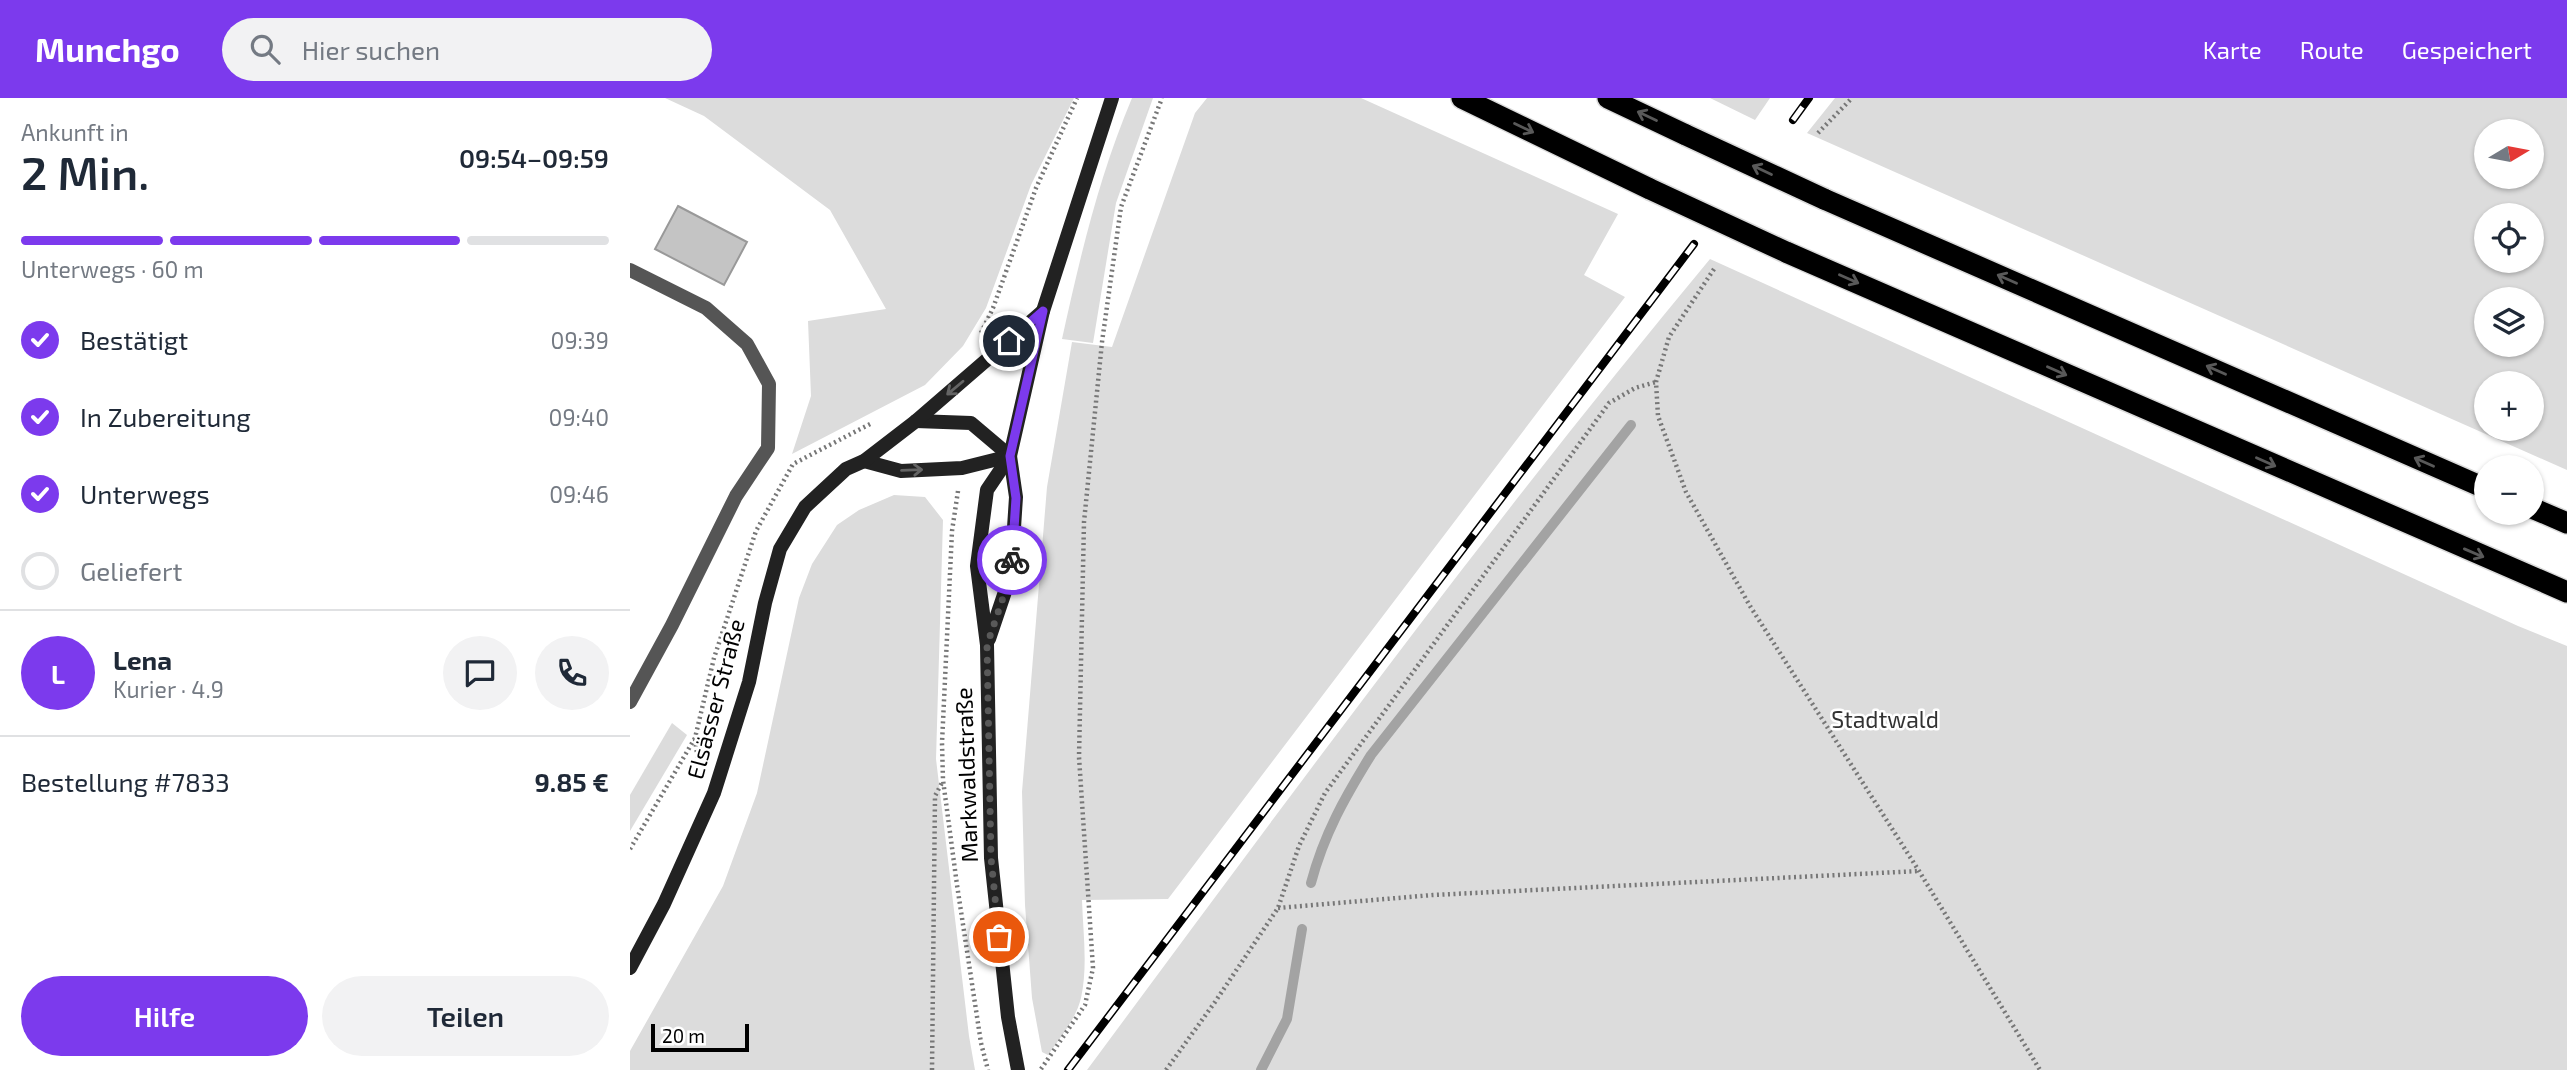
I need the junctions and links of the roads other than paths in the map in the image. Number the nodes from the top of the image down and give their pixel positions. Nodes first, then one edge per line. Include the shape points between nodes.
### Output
1 (1112, 98) edge
2 (1462, 98) edge
3 (1608, 98) edge
4 (630, 271) edge
5 (1043, 311) junction
6 (916, 421) junction
7 (1010, 456) junction
8 (864, 461) junction
9 (2474, 483) edge
10 (2544, 513) edge
11 (2567, 523) edge
12 (2567, 592) edge
13 (987, 645) junction
14 (630, 702) edge
15 (630, 968) edge
16 (1018, 1070) edge

1 - 5 main road
2 -> 12 highway, bridge via 1786,252
9 -> 3 highway, bridge via 1824,199
4 - 14 lane via 706,308 747,344 769,384 768,448 736,496
5 -> 6 main road, Elsässer Straße
5 - 7 main road
6 - 7 main road via 971,424
6 - 8 main road, Elsässer Straße
8 -> 7 main road via 901,471 962,468
7 - 13 main road, Markwaldstraße via 1016,498 1011,574
7 - 13 main road, Markwaldstraße via 987,490 978,566
8 - 15 main road, Elsässer Straße via 845,469 805,507 780,549 749,682 714,793
10 - 11 highway
13 - 16 main road, Markwaldstraße via 991,858

